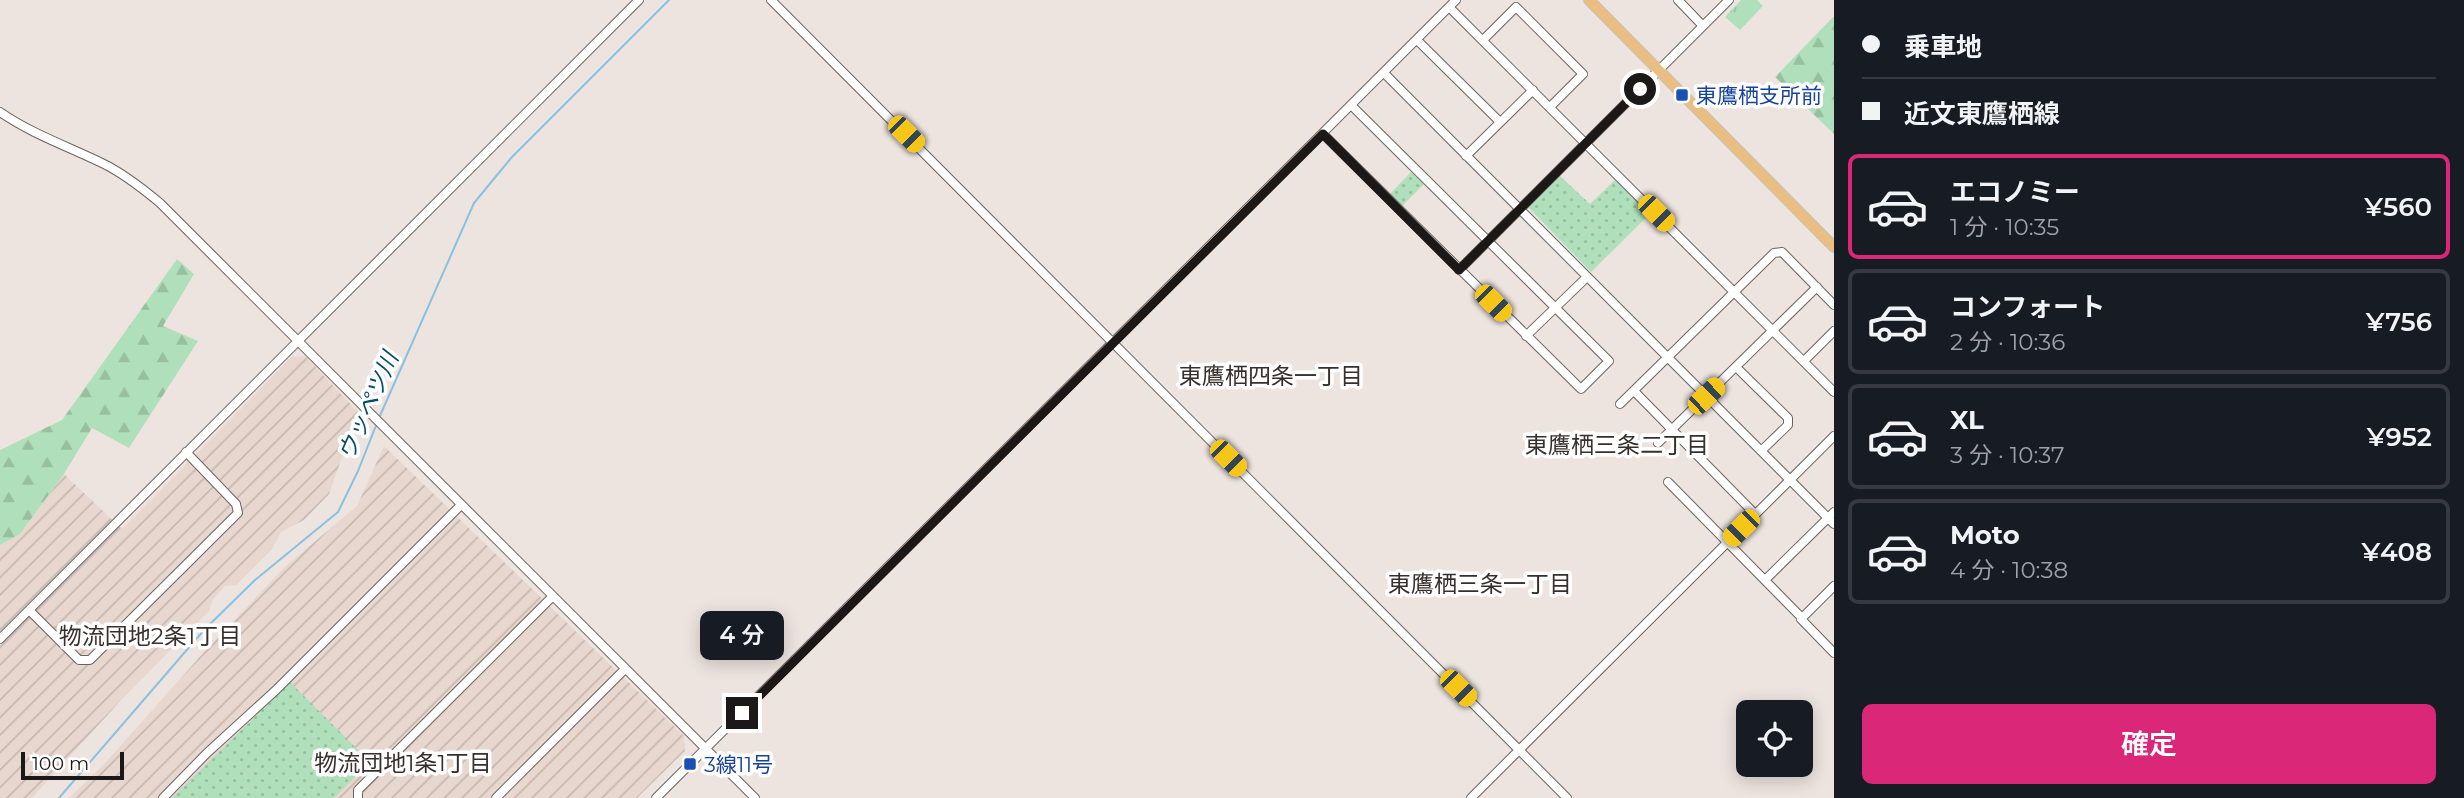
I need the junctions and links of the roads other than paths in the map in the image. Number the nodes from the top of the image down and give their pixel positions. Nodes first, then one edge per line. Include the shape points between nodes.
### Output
1 (639, 0) edge
2 (771, 0) edge
3 (1589, 0) edge
4 (1678, 0) edge
5 (1729, 0) edge
6 (1453, 3) edge
7 (1703, 26) junction
8 (1417, 40) junction
9 (1483, 40) junction
10 (1658, 71) junction
11 (1384, 73) junction
12 (1533, 90) junction
13 (1351, 105) junction
14 (1550, 107) junction
15 (0, 112) edge
16 (1500, 122) junction
17 (1323, 134) junction
18 (1586, 143) junction
19 (1466, 156) junction
20 (1520, 209) junction
21 (1487, 242) junction
22 (1834, 247) edge
23 (1459, 270) junction
24 (1587, 276) junction
25 (1817, 287) junction
26 (1734, 291) junction
27 (1834, 305) edge
28 (1556, 308) junction
29 (1773, 330) junction
30 (1834, 331) edge
31 (1526, 336) junction
32 (298, 340) junction
33 (1113, 343) junction
34 (1667, 358) junction
35 (1804, 361) junction
36 (1736, 367) junction
37 (1634, 391) junction
38 (1834, 392) edge
39 (1706, 396) junction
40 (1620, 404) dead end
41 (1672, 430) junction
42 (1834, 436) edge
43 (1658, 443) dead end
44 (186, 452) junction
45 (1761, 452) junction
46 (1790, 480) junction
47 (1668, 482) dead end
48 (461, 505) junction
49 (1755, 514) junction
50 (1832, 518) edge
51 (1727, 542) junction
52 (1765, 580) junction
53 (1834, 586) edge
54 (553, 596) junction
55 (29, 610) junction
56 (1802, 618) junction
57 (0, 639) edge
58 (1834, 653) edge
59 (625, 669) junction
60 (705, 748) junction
61 (1519, 750) junction
62 (163, 798) edge
63 (358, 798) edge
64 (496, 798) edge
65 (656, 798) edge
66 (755, 798) edge
67 (1471, 798) edge
68 (1567, 798) edge

1 - 32 street
2 - 33 street
3 - 10 main road
4 - 7 street
5 - 7 street
6 - 8 street
6 - 9 street
7 - 10 street
8 - 11 street
8 - 16 street
9 - 12 street
9 - 14 street via 1516,7 1583,74
10 - 18 street
10 - 22 main road
11 - 13 street
11 - 19 street
12 - 14 street
12 - 16 street
13 - 17 street
13 - 21 street
14 - 18 street
15 - 32 street via 26,130 139,185
16 - 19 street
17 - 23 street
17 - 33 street
18 - 20 street
18 - 26 street
19 - 20 street
20 - 21 street
20 - 24 street
21 - 23 street
21 - 28 street
23 - 31 street
24 - 28 street
24 - 34 street
25 - 26 street via 1782,252 1774,253
25 - 27 street
25 - 29 street
26 - 29 street
26 - 34 street
28 - 31 street
28 - 31 street via 1609,361 1581,389
29 - 35 street
29 - 36 street
30 - 35 street
32 - 44 street
32 - 48 street
33 - 60 street
33 - 61 street
34 - 37 street
34 - 39 street
35 - 38 street
36 - 39 street
36 - 45 street via 1787,418 1788,425
37 - 40 street
37 - 41 street
39 - 41 street
39 - 45 street
41 - 43 street
41 - 49 street
42 - 46 street
44 - 55 street
44 - 55 street via 236,504 238,513 90,660 79,660
45 - 46 street
46 - 49 street
46 - 50 street
47 - 51 street
48 - 54 street
48 - 62 street
49 - 51 street
50 - 52 street
51 - 52 street
51 - 61 street
52 - 56 street
53 - 56 street
54 - 59 street
54 - 63 street via 358,790
55 - 57 street
56 - 58 street
59 - 60 street
59 - 64 street
60 - 65 street
60 - 66 street
61 - 67 street
61 - 68 street

